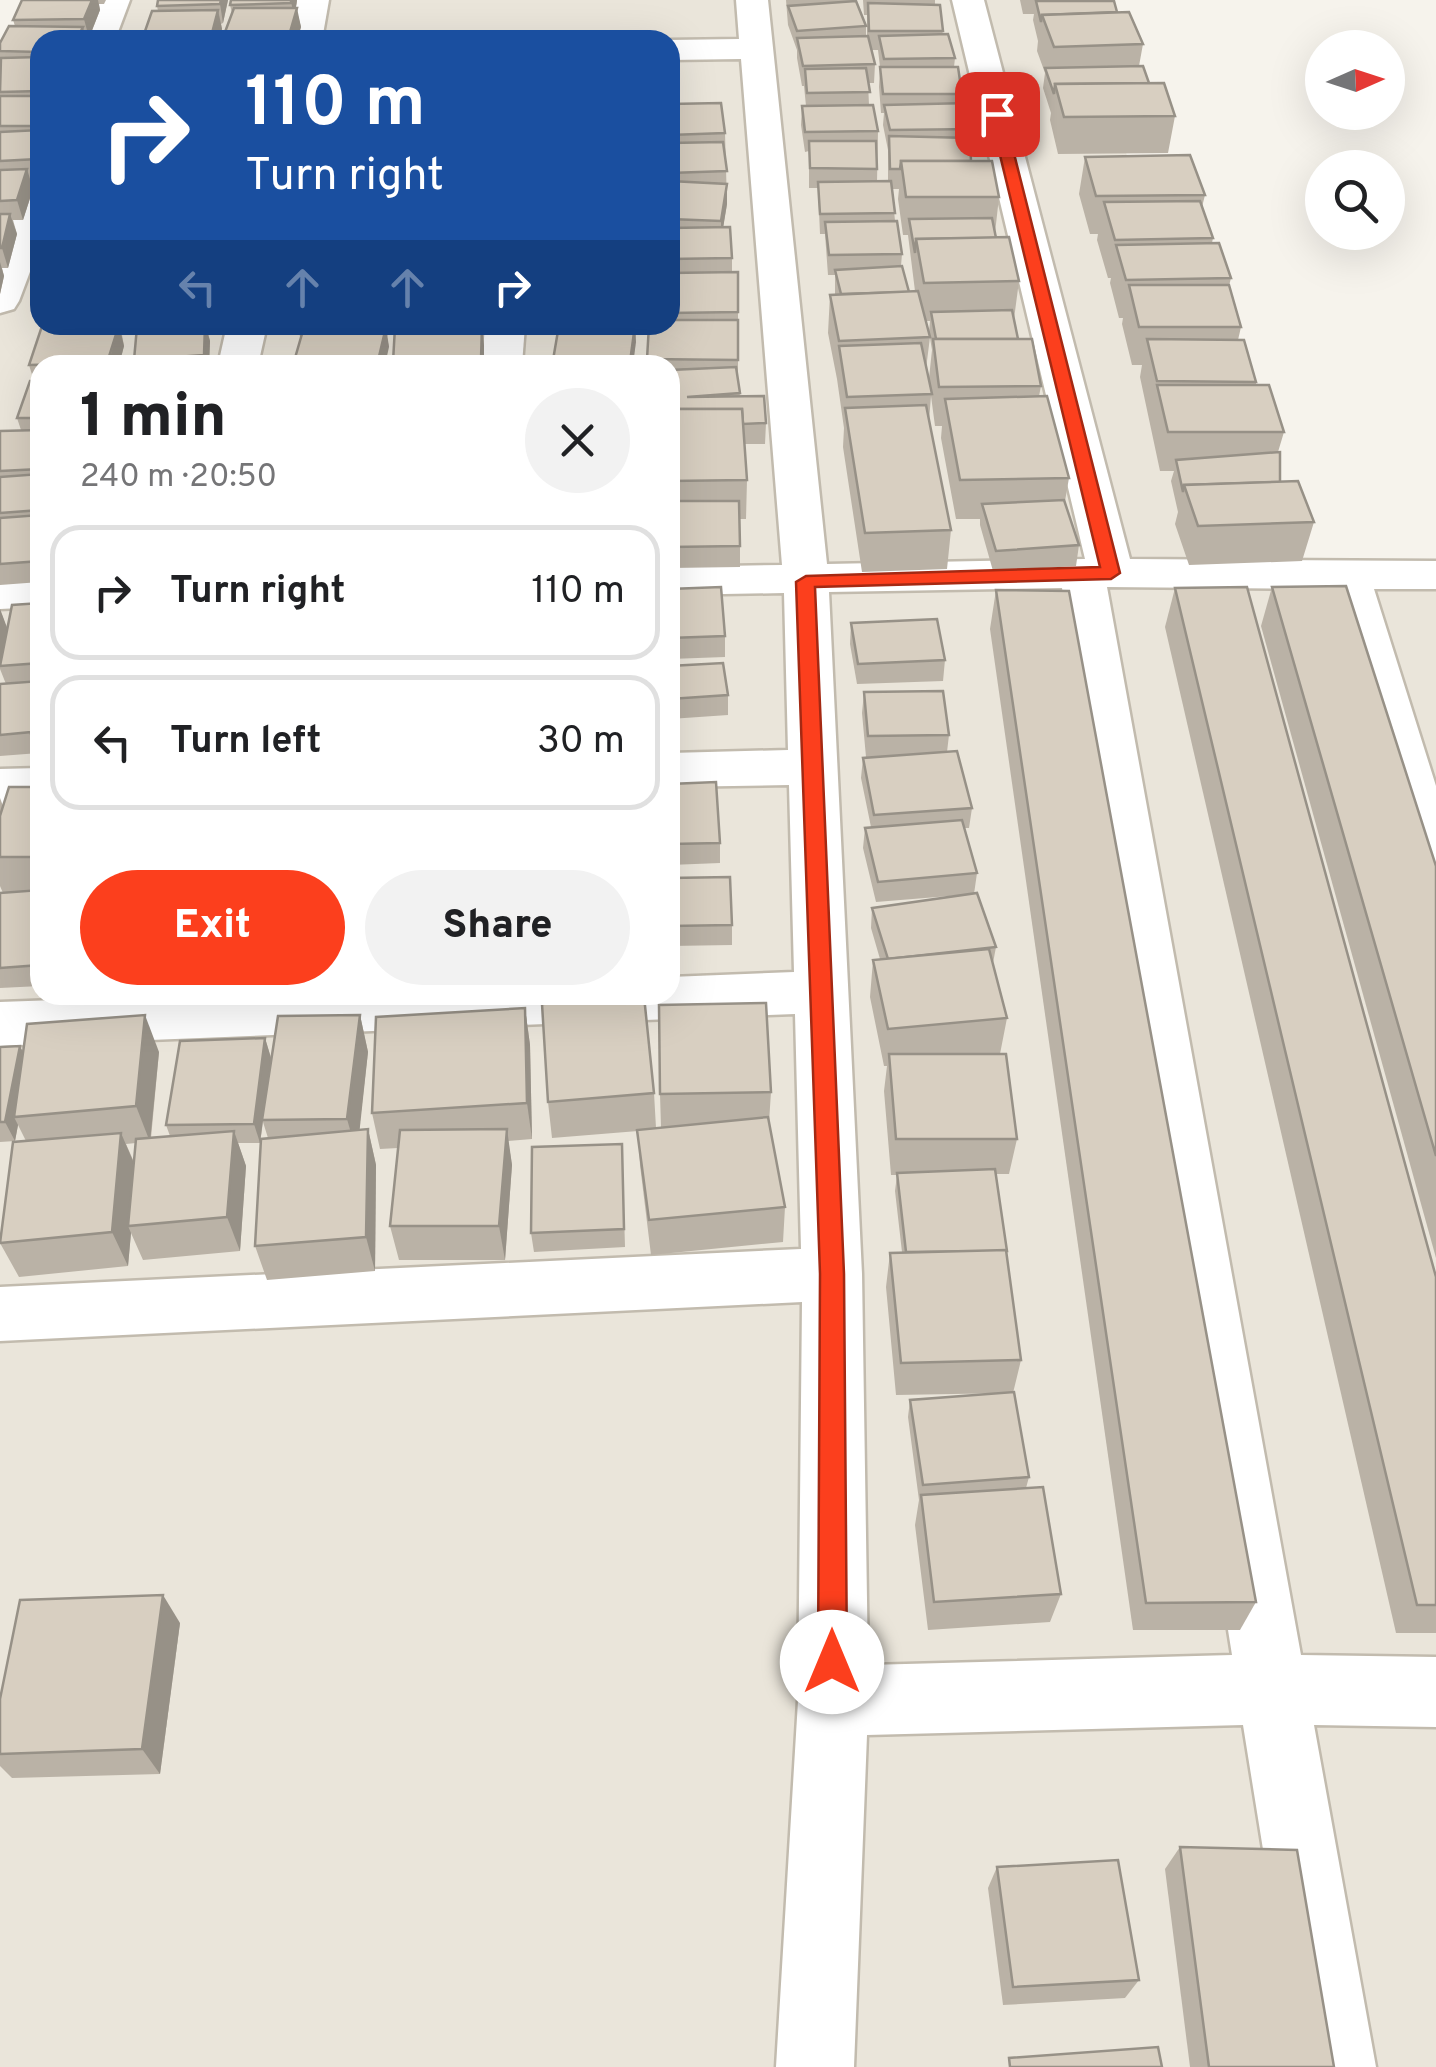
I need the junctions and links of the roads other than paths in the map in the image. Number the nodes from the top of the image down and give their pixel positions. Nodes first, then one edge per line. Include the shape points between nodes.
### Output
1 (114, 0) edge
2 (314, 0) edge
3 (752, 0) edge
4 (968, 0) edge
5 (103, 30) edge
6 (308, 30) edge
7 (758, 49) junction
8 (680, 50) edge
9 (30, 222) edge
10 (0, 302) edge
11 (1096, 573) junction
12 (1436, 575) edge
13 (1348, 576) junction
14 (680, 581) edge
15 (806, 582) junction
16 (30, 592) edge
17 (0, 594) edge
18 (815, 767) junction
19 (680, 770) edge
20 (30, 786) edge
21 (0, 787) edge
22 (1436, 868) edge
23 (822, 992) junction
24 (680, 998) edge
25 (488, 1005) edge
26 (0, 1024) edge
27 (832, 1274) junction
28 (0, 1314) edge
29 (1271, 1689) junction
30 (1436, 1692) edge
31 (832, 1700) junction
32 (815, 2067) edge
33 (1337, 2067) edge

1 - 5 street
2 - 6 street
3 - 7 street
4 - 11 street
7 - 8 street
7 - 15 street
9 - 10 street
11 - 13 street
11 - 15 street
11 - 29 street
12 - 13 street
13 - 22 street
14 - 15 street
15 - 18 street
16 - 17 street
18 - 19 street
18 - 23 street
20 - 21 street
23 - 24 street
23 - 27 street
25 - 26 street
27 - 28 street
27 - 31 street
29 - 30 street
29 - 31 street
29 - 33 street
31 - 32 street

